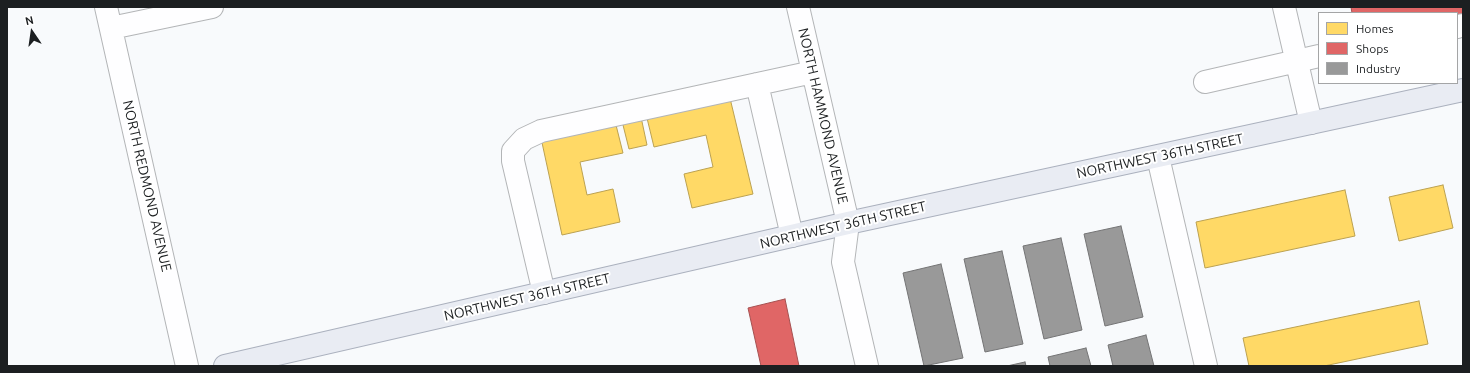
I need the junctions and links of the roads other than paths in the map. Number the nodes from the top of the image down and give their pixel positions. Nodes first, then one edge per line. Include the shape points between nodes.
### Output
1 (106, 7) edge
2 (212, 7) edge
3 (798, 7) edge
4 (1284, 7) edge
5 (111, 28) junction
6 (1318, 56) edge
7 (1297, 61) junction
8 (813, 72) junction
9 (1205, 82) dead end
10 (757, 84) junction
11 (1463, 90) edge
12 (1311, 123) junction
13 (1158, 157) junction
14 (848, 223) junction
15 (792, 236) junction
16 (544, 293) junction
17 (187, 366) edge
18 (225, 366) edge
19 (866, 366) edge
20 (1206, 366) edge

1 - 5 street, NORTH REDMOND AVENUE
2 - 5 street
3 - 8 street, NORTH HAMMOND AVENUE
4 - 7 street
5 - 17 street, NORTH REDMOND AVENUE
6 - 7 street
7 - 9 street
7 - 12 street
8 - 10 street
8 - 14 street, NORTH HAMMOND AVENUE
10 - 15 street
10 - 16 street via 541,131 524,139 514,151 512,161
11 - 12 main road, NORTHWEST 36TH STREET
12 - 13 main road, NORTHWEST 36TH STREET
13 - 14 main road, NORTHWEST 36TH STREET
13 - 20 street
14 - 15 main road, NORTHWEST 36TH STREET
14 - 19 street, NORTH HAMMOND AVENUE via 843,262
15 - 16 main road, NORTHWEST 36TH STREET
16 - 18 main road, NORTHWEST 36TH STREET

